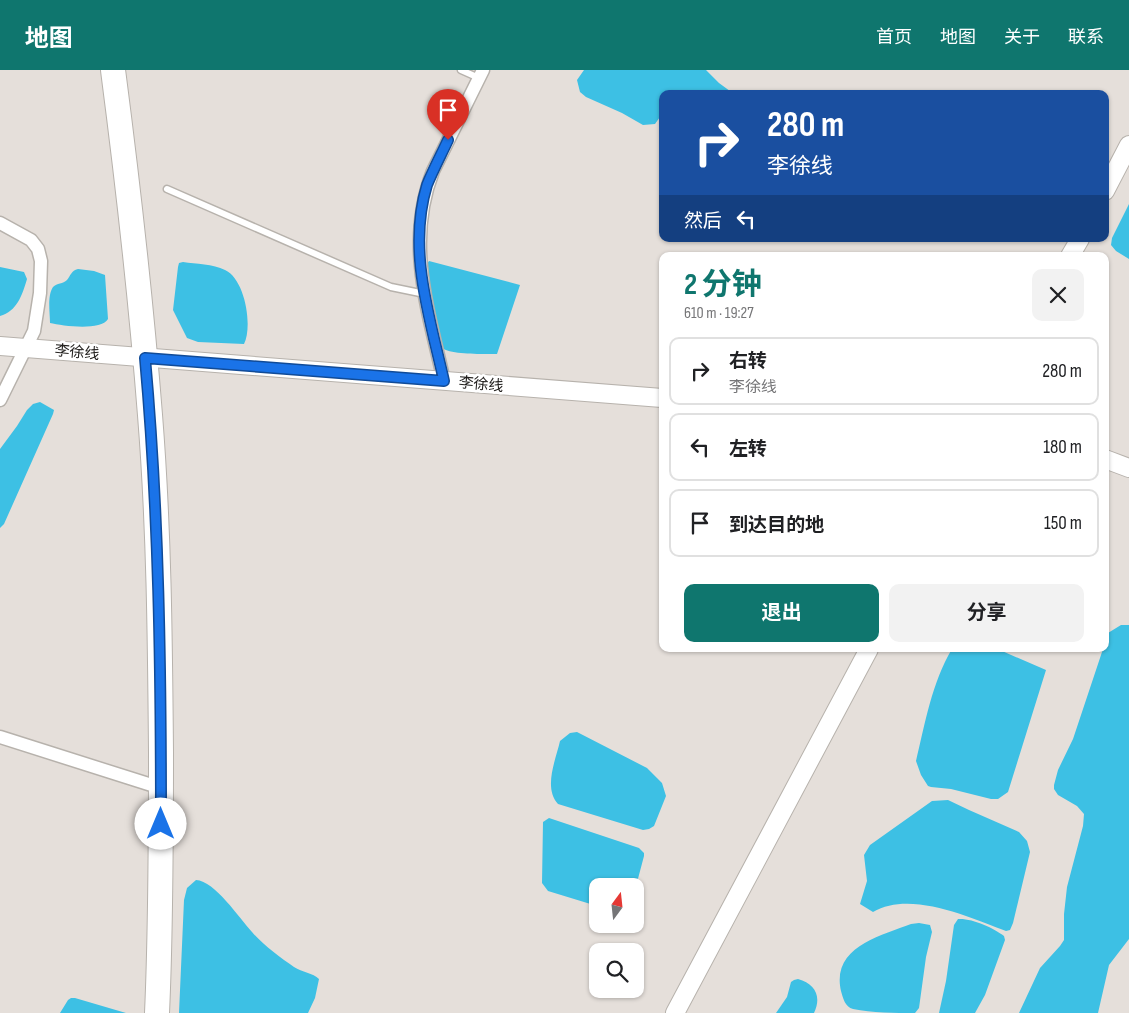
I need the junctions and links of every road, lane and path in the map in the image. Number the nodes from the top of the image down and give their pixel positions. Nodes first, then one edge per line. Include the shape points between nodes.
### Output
1 (113, 70) edge
2 (461, 70) edge
3 (481, 74) edge
4 (1129, 145) edge
5 (1109, 182) edge
6 (167, 189) dead end
7 (0, 223) edge
8 (425, 294) junction
9 (0, 346) edge
10 (26, 348) junction
11 (145, 358) junction
12 (444, 381) junction
13 (659, 398) edge
14 (0, 400) edge
15 (1109, 460) edge
16 (1129, 468) edge
17 (867, 652) edge
18 (0, 737) edge
19 (161, 788) junction
20 (157, 1013) edge
21 (675, 1013) edge

1 - 11 highway
2 - 3 lane
3 - 8 street via 433,171 424,198 419,254
4 - 5 main road
6 - 8 lane via 391,287
7 - 10 street via 31,240 41,261 37,317
8 - 12 street
9 - 10 main road, 李徐线
10 - 11 main road, 李徐线
10 - 14 street
11 - 12 main road, 李徐线
11 - 19 highway via 158,560
12 - 13 main road, 李徐线
15 - 16 main road
17 - 21 main road
18 - 19 street
19 - 20 highway

